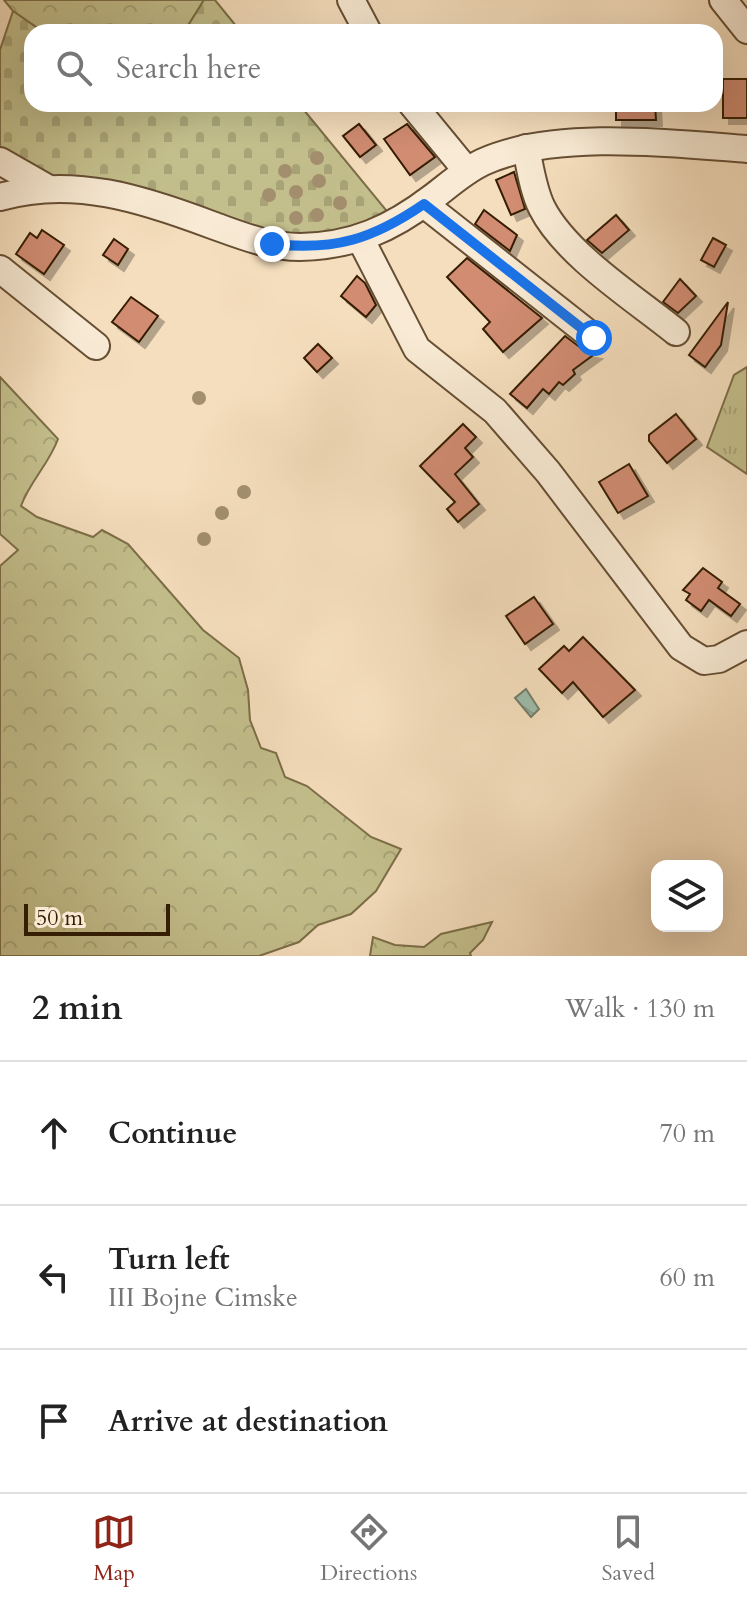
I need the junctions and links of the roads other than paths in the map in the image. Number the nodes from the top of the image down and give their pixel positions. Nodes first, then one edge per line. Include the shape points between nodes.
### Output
1 (351, 0) edge
2 (723, 0) edge
3 (364, 24) edge
4 (747, 30) edge
5 (419, 112) edge
6 (526, 148) junction
7 (747, 149) edge
8 (0, 161) edge
9 (467, 171) junction
10 (49, 189) junction
11 (0, 197) edge
12 (424, 204) junction
13 (361, 240) junction
14 (0, 269) edge
15 (676, 332) dead end
16 (594, 338) dead end
17 (96, 346) dead end
18 (747, 644) edge

1 - 3 street
2 - 4 street
5 - 9 street
6 - 7 street via 608,143
6 - 9 street
6 - 15 street via 539,204 551,223 570,245
8 - 10 street
9 - 12 street
10 - 11 street
10 - 13 street via 103,191 272,244
12 - 13 street
12 - 16 street
13 - 18 street via 417,349 495,411 681,647 704,661
14 - 17 street

